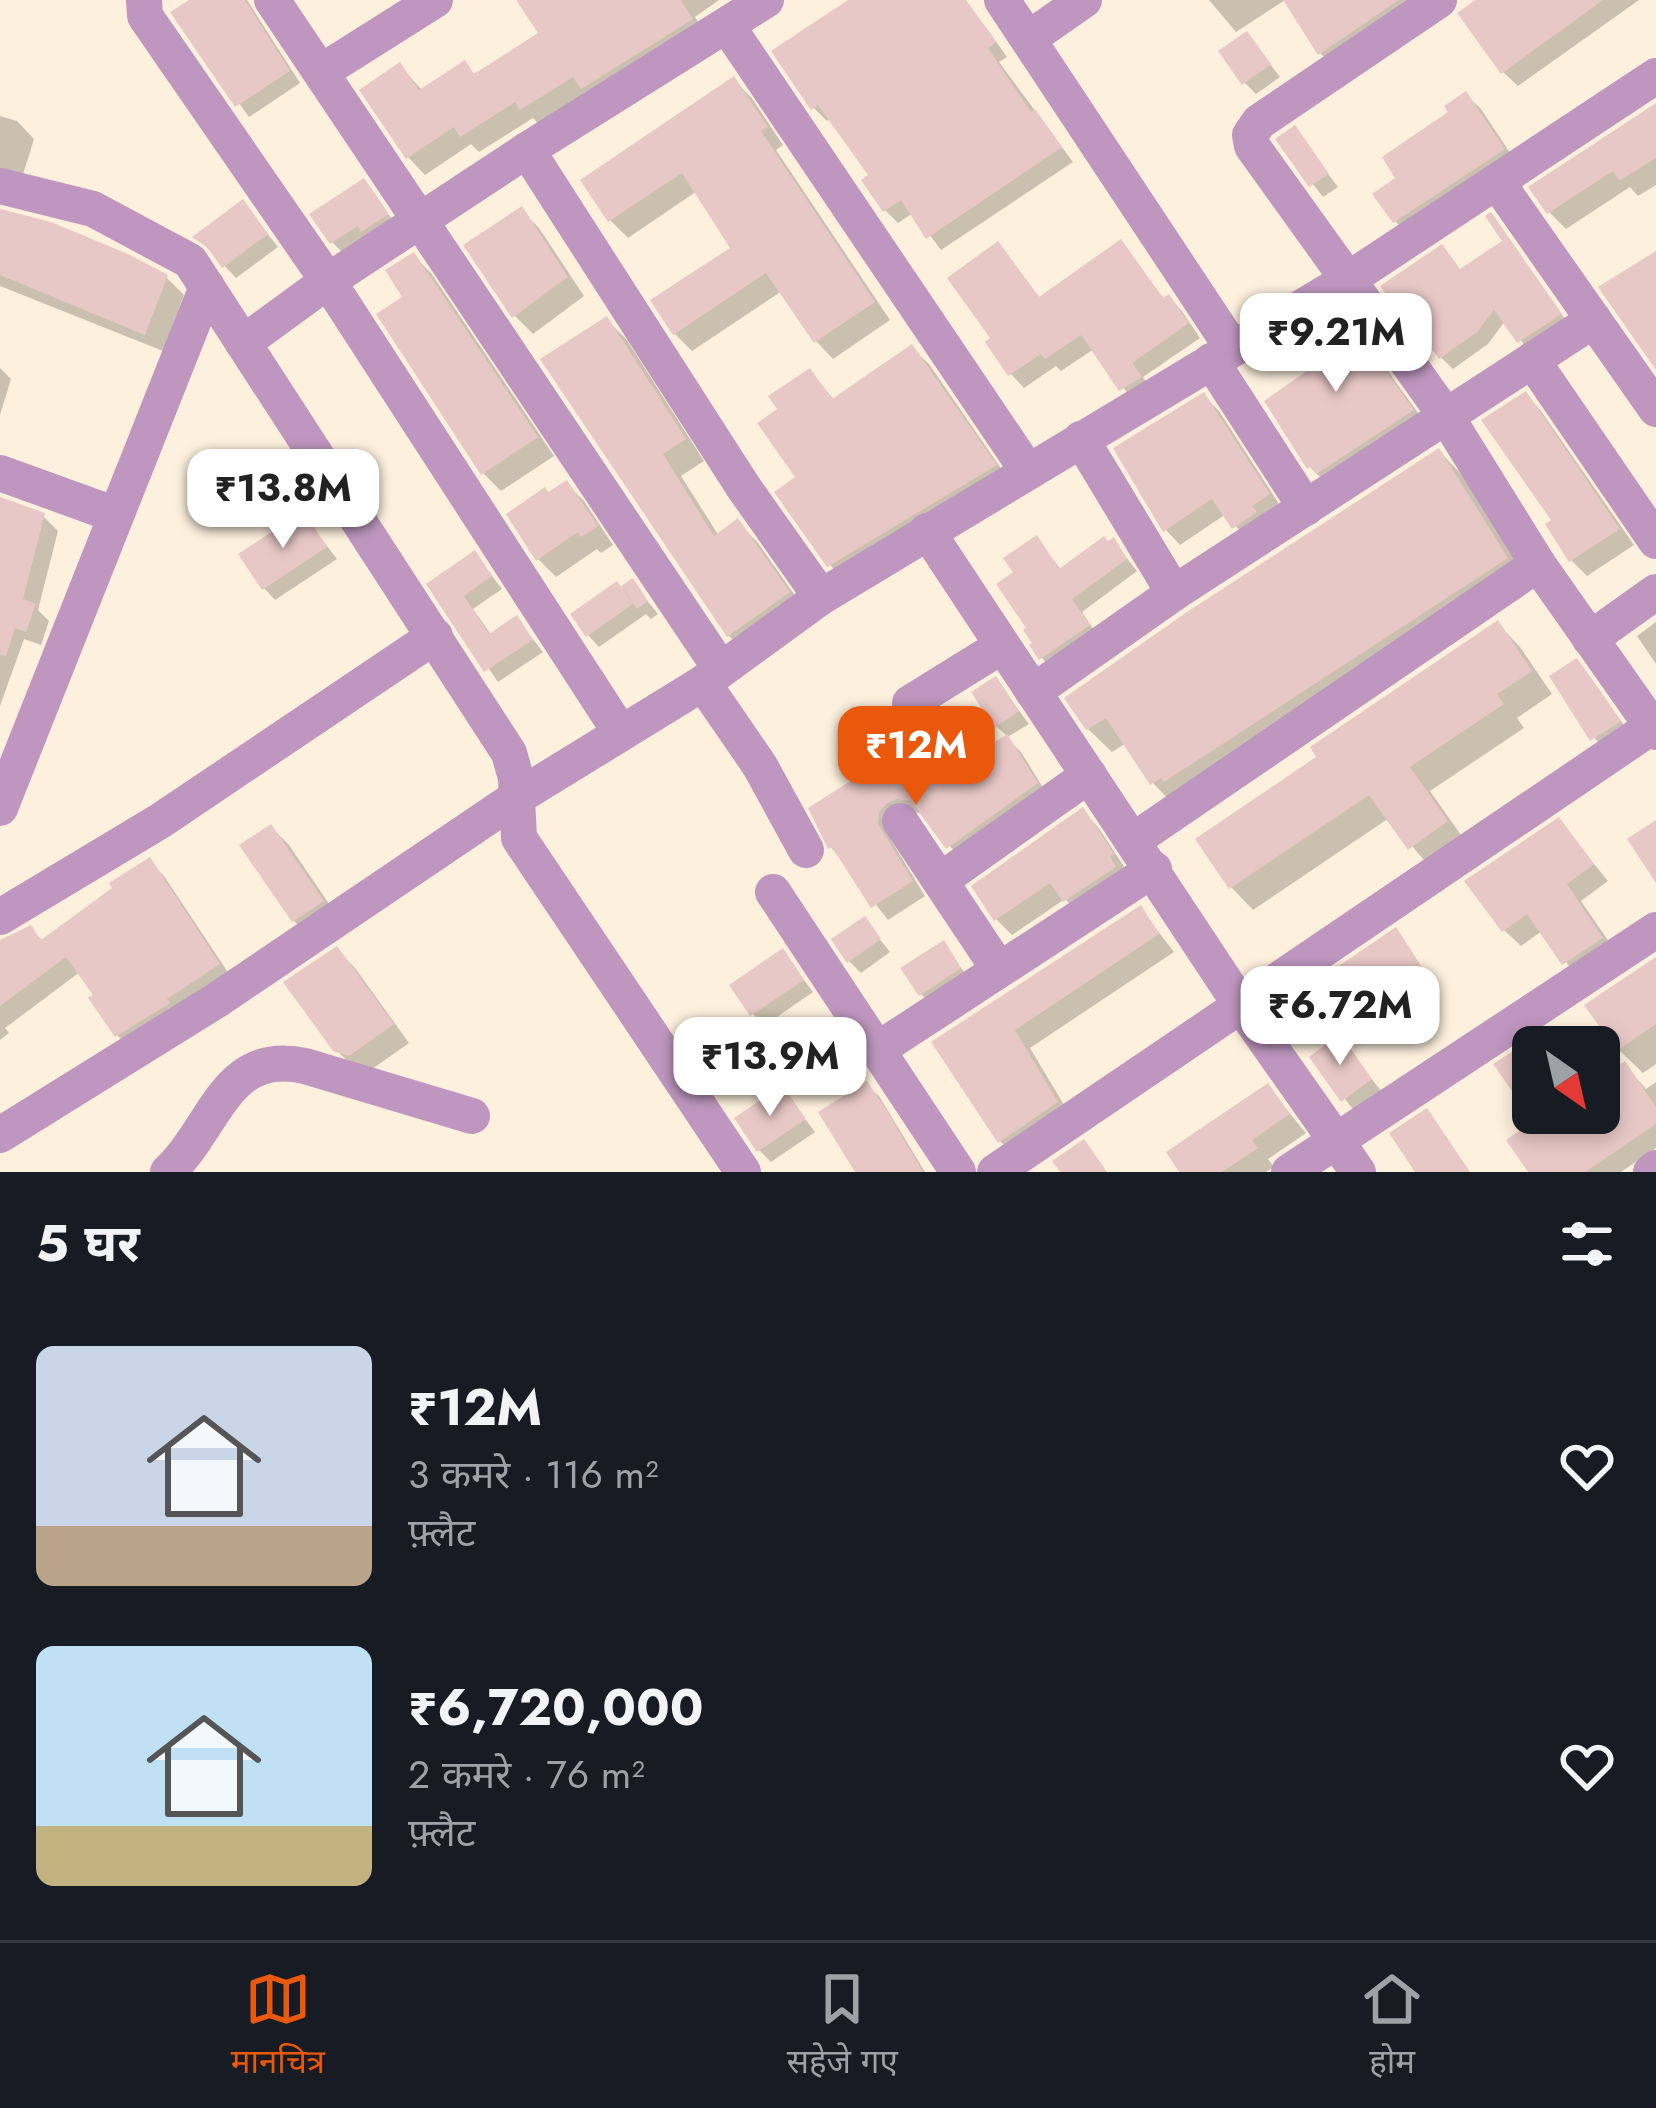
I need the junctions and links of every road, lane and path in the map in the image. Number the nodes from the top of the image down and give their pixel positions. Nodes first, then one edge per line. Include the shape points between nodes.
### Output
1 (144, 0) edge
2 (272, 0) edge
3 (435, 0) edge
4 (766, 0) edge
5 (1003, 0) edge
6 (1084, 0) edge
7 (1439, 0) edge
8 (728, 27) junction
9 (1028, 39) junction
10 (321, 72) junction
11 (1656, 76) edge
12 (527, 150) junction
13 (1497, 182) junction
14 (0, 186) edge
15 (422, 222) junction
16 (1349, 279) junction
17 (328, 281) junction
18 (207, 287) junction
19 (1594, 320) junction
20 (243, 343) junction
21 (1222, 355) junction
22 (1532, 360) junction
23 (1656, 409) edge
24 (1446, 416) junction
25 (1081, 439) junction
26 (1028, 470) junction
27 (0, 473) edge
28 (1306, 508) junction
29 (116, 515) junction
30 (927, 531) junction
31 (1656, 541) edge
32 (1538, 564) junction
33 (1656, 592) edge
34 (1174, 593) junction
35 (821, 597) junction
36 (435, 636) junction
37 (1590, 640) junction
38 (1002, 646) junction
39 (711, 675) junction
40 (1033, 692) junction
41 (910, 703) dead end
42 (1655, 727) edge
43 (620, 732) junction
44 (1089, 775) junction
45 (516, 798) junction
46 (0, 808) edge
47 (900, 821) dead end
48 (806, 850) dead end
49 (1144, 854) junction
50 (941, 880) junction
51 (772, 892) dead end
52 (0, 917) edge
53 (1656, 930) edge
54 (998, 968) junction
55 (1240, 1004) junction
56 (877, 1050) junction
57 (472, 1116) dead end
58 (0, 1135) edge
59 (1337, 1140) junction
60 (168, 1172) edge
61 (743, 1172) edge
62 (958, 1172) edge
63 (995, 1172) edge
64 (1289, 1172) edge
65 (1358, 1172) edge

1 - 17 street via 145,16
2 - 10 street
3 - 10 street
4 - 8 street
5 - 9 street
6 - 9 street
7 - 16 street via 1250,135
8 - 12 street
8 - 26 street
9 - 21 street
10 - 15 street
11 - 13 street
12 - 15 street
12 - 35 street
13 - 16 street
13 - 19 street
14 - 18 street via 93,209 190,261
15 - 17 street
15 - 39 street
16 - 21 street
16 - 24 street
17 - 20 street
17 - 43 street
18 - 20 street
18 - 29 street
19 - 22 street
19 - 23 street
20 - 36 street
21 - 25 street
21 - 28 street
22 - 24 street
22 - 31 street
24 - 28 street
24 - 32 street
25 - 26 street
25 - 34 street
26 - 30 street
27 - 29 street
28 - 34 street
29 - 46 street
30 - 35 street
30 - 38 street
32 - 37 street
32 - 49 street
33 - 37 street
34 - 40 street
35 - 39 street
36 - 45 street via 509,753
36 - 52 street via 160,821
37 - 42 street
38 - 40 street
38 - 41 street
39 - 43 street
39 - 48 street
40 - 44 street
42 - 55 street
43 - 45 street
44 - 49 street
44 - 50 street
45 - 58 street via 218,1000
45 - 61 street via 519,838
47 - 50 street
49 - 54 street
49 - 55 street
50 - 54 street
51 - 56 street
53 - 59 street
54 - 56 street
55 - 59 street
55 - 63 street
56 - 62 street
57 - 60 street via 305,1066 262,1064 239,1076
59 - 64 street
59 - 65 street

